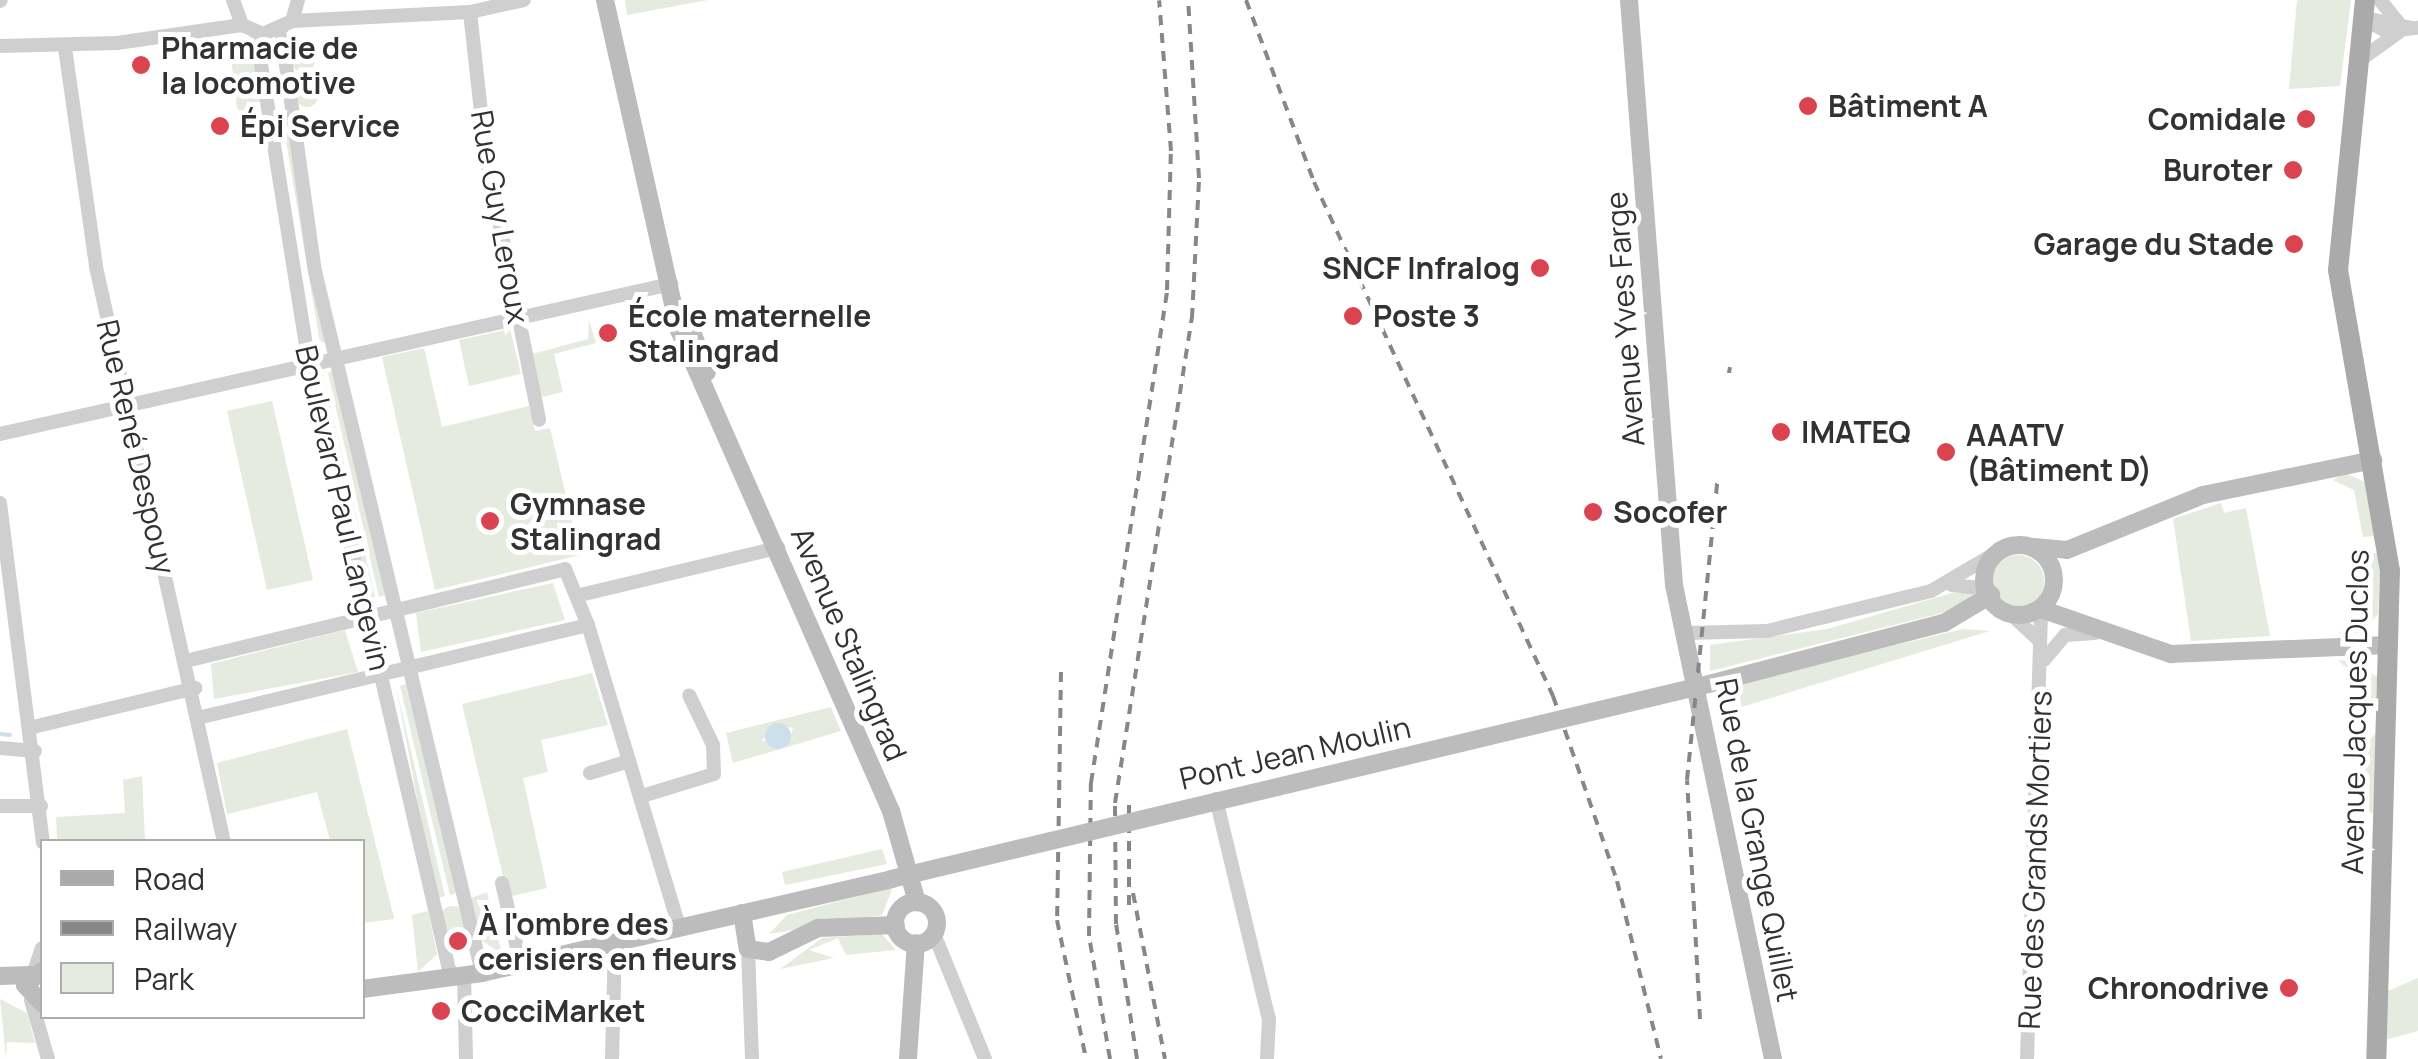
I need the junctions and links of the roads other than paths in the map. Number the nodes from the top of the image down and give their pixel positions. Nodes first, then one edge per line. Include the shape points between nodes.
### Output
1 (233, 0) edge
2 (298, 0) edge
3 (524, 0) edge
4 (605, 0) edge
5 (1629, 0) edge
6 (2380, 0) edge
7 (2363, 9) edge
8 (470, 12) junction
9 (242, 25) junction
10 (287, 26) junction
11 (2407, 27) edge
12 (256, 33) junction
13 (0, 46) edge
14 (65, 48) junction
15 (2354, 67) junction
16 (671, 284) junction
17 (516, 319) junction
18 (335, 359) junction
19 (309, 365) junction
20 (125, 406) junction
21 (540, 420) dead end
22 (0, 434) edge
23 (2373, 460) junction
24 (0, 503) edge
25 (2034, 546) junction
26 (778, 548) junction
27 (1994, 554) junction
28 (1946, 586) junction
29 (1990, 592) junction
30 (580, 594) junction
31 (2041, 609) junction
32 (392, 611) junction
33 (367, 617) junction
34 (2013, 618) junction
35 (1944, 623) junction
36 (588, 625) junction
37 (1686, 632) junction
38 (2110, 637) junction
39 (2042, 645) junction
40 (2388, 645) junction
41 (190, 660) junction
42 (2044, 661) junction
43 (406, 670) junction
44 (382, 676) junction
45 (196, 688) junction
46 (689, 695) dead end
47 (202, 716) junction
48 (33, 727) junction
49 (0, 748) edge
50 (36, 751) junction
51 (629, 760) junction
52 (590, 773) dead end
53 (642, 796) junction
54 (1216, 800) junction
55 (0, 806) edge
56 (41, 806) junction
57 (44, 839) edge
58 (223, 839) edge
59 (502, 884) dead end
60 (917, 902) junction
61 (742, 914) junction
62 (896, 924) junction
63 (679, 927) junction
64 (934, 934) junction
65 (615, 943) junction
66 (916, 944) junction
67 (748, 949) junction
68 (40, 957) edge
69 (521, 964) junction
70 (0, 976) edge
71 (466, 976) junction
72 (34, 985) edge
73 (0, 986) edge
74 (365, 989) edge
75 (40, 1017) edge
76 (40, 1019) edge
77 (48, 1019) edge
78 (48, 1059) edge
79 (466, 1059) edge
80 (612, 1059) edge
81 (752, 1059) edge
82 (908, 1059) edge
83 (984, 1059) edge
84 (1267, 1059) edge
85 (1773, 1059) edge
86 (2027, 1059) edge
87 (2374, 1059) edge

1 - 9 street
2 - 10 street
3 - 8 street
4 - 16 main road, Avenue Stalingrad
5 - 37 main road, Avenue Yves Farge via 1671,564
6 - 11 street
7 - 11 street
7 - 15 main road, Avenue Jacques Duclos
8 - 10 street
8 - 17 street, Rue Guy Leroux
9 - 12 street
9 - 14 street
10 - 12 street
10 - 18 street, Boulevard Paul Langevin
11 - 15 street
12 - 19 street, Boulevard Paul Langevin
13 - 14 street
14 - 20 street, Rue René Despouy
15 - 23 main road, Avenue Jacques Duclos via 2338,270
16 - 17 street
16 - 26 main road, Avenue Stalingrad
17 - 18 street
17 - 21 street, Rue Guy Leroux
18 - 19 street
18 - 32 street, Boulevard Paul Langevin
19 - 20 street
19 - 33 street, Boulevard Paul Langevin
20 - 22 street
20 - 41 street, Rue René Despouy
23 - 25 main road via 2203,494 2067,550
23 - 40 main road, Avenue Jacques Duclos via 2388,537
24 - 48 street
25 - 27 main road via 2016,541
25 - 31 main road via 2048,577
26 - 30 street
26 - 60 main road, Avenue Stalingrad via 891,810
27 - 28 street
27 - 29 main road
28 - 29 street
28 - 37 street via 1767,630
29 - 34 main road
29 - 35 main road
30 - 32 street via 565,569
30 - 36 street
31 - 34 main road
31 - 38 main road
31 - 39 street, Rue des Grands Mortiers
32 - 33 street
32 - 43 street, Boulevard Paul Langevin
33 - 41 street
33 - 44 street, Boulevard Paul Langevin
34 - 35 main road
34 - 39 street
35 - 54 main road, Pont Jean Moulin, bridge
36 - 43 street
36 - 51 street
37 - 85 main road, Rue de la Grange Quillet
38 - 40 main road via 2198,655
38 - 42 street, Rue des Grands Mortiers via 2070,634
39 - 42 street, Rue des Grands Mortiers
40 - 87 main road, Avenue Jacques Duclos
41 - 45 street, Rue René Despouy
42 - 86 street, Rue des Grands Mortiers
43 - 44 street
43 - 71 street, Boulevard Paul Langevin
44 - 47 street
44 - 71 street, Boulevard Paul Langevin
45 - 47 street, Rue René Despouy
45 - 48 street
46 - 53 street via 713,745 714,774
47 - 58 street, Rue René Despouy
48 - 50 street
49 - 50 street
50 - 56 street
51 - 52 street
51 - 53 street
53 - 63 street
54 - 61 main road, Pont Jean Moulin, bridge
54 - 84 street via 1269,1019
55 - 56 street
56 - 57 street
59 - 69 street
60 - 62 main road
60 - 64 main road, Avenue Stalingrad via 933,910
61 - 63 main road, Pont Jean Moulin
61 - 67 main road
62 - 66 main road
62 - 67 main road via 825,927 778,950
63 - 65 main road, Pont Jean Moulin
64 - 66 main road
64 - 83 street
65 - 69 main road, Pont Jean Moulin
65 - 80 street
66 - 82 main road
67 - 81 street
68 - 72 street
69 - 71 main road, Pont Jean Moulin
70 - 72 main road
71 - 74 main road, Pont Jean Moulin
71 - 79 street
72 - 73 main road
72 - 75 street
76 - 78 street
77 - 78 street

